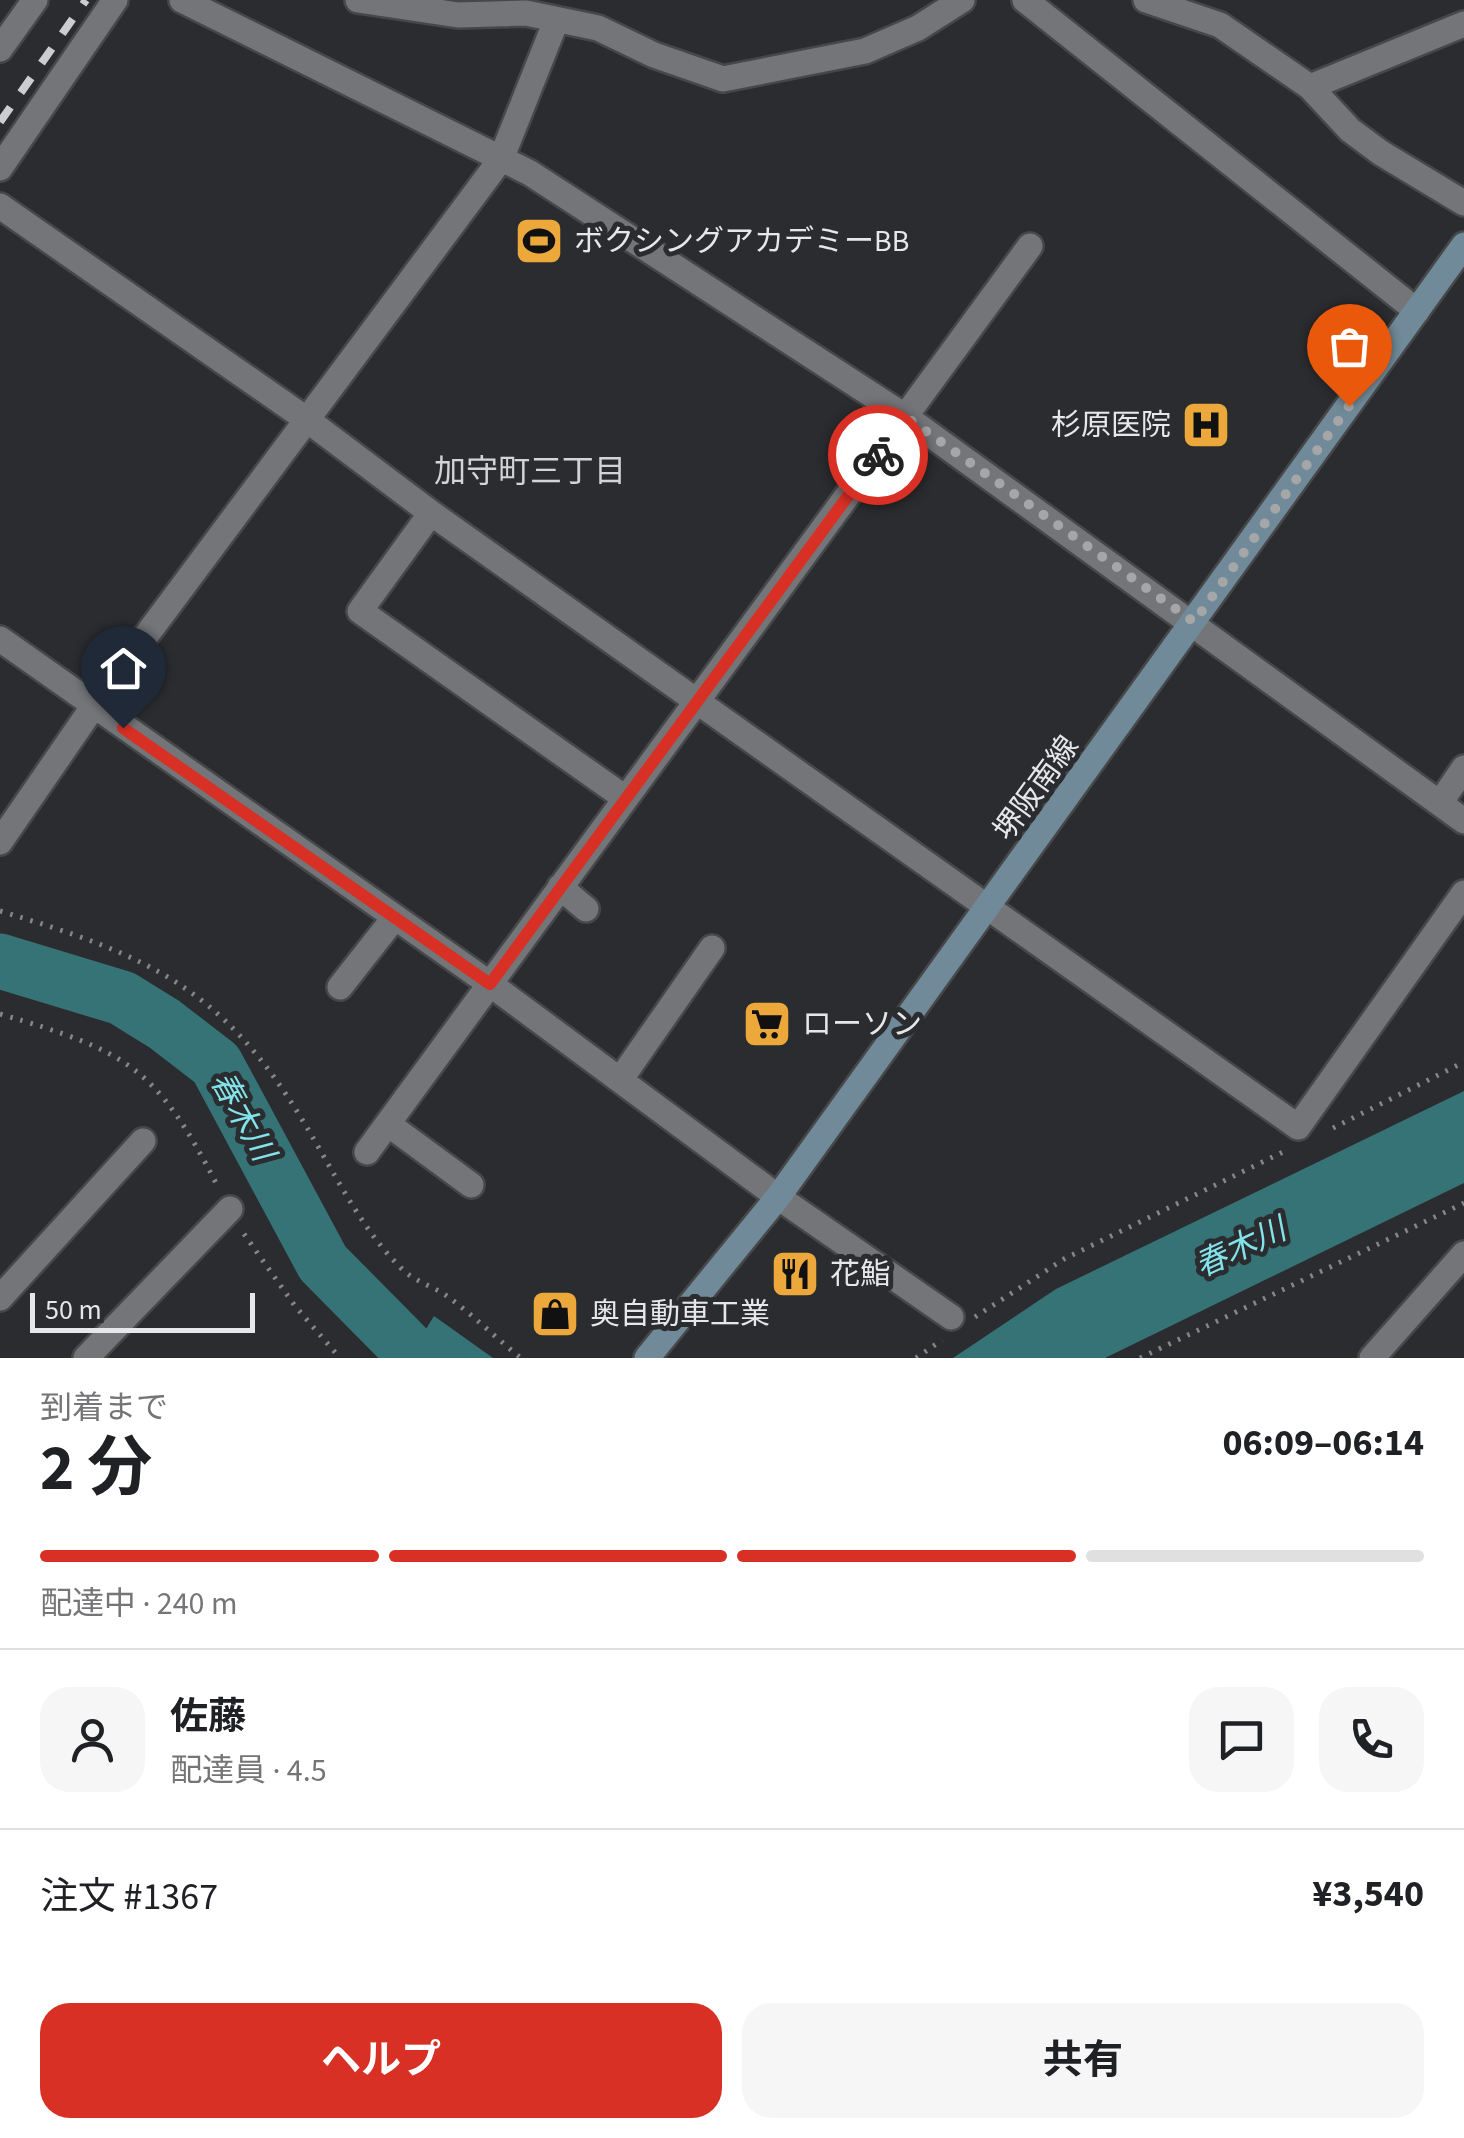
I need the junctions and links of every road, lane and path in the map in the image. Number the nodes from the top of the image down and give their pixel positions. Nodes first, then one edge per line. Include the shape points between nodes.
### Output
1 (35, 0) edge
2 (115, 0) edge
3 (182, 0) edge
4 (358, 0) edge
5 (962, 0) edge
6 (1025, 0) edge
7 (1146, 0) edge
8 (481, 7) edge
9 (556, 21) junction
10 (1464, 24) edge
11 (0, 49) edge
12 (1310, 87) junction
13 (501, 159) junction
14 (0, 168) edge
15 (1464, 203) edge
16 (0, 206) edge
17 (1464, 244) edge
18 (1030, 246) dead end
19 (1416, 311) junction
20 (906, 417) junction
21 (306, 420) junction
22 (431, 513) junction
23 (1194, 622) junction
24 (0, 638) edge
25 (698, 702) junction
26 (93, 708) junction
27 (1464, 768) edge
28 (625, 798) junction
29 (1440, 803) junction
30 (1464, 820) edge
31 (0, 842) edge
32 (560, 887) junction
33 (1464, 893) edge
34 (990, 908) junction
35 (586, 909) dead end
36 (0, 911) edge
37 (395, 918) junction
38 (712, 948) dead end
39 (490, 984) junction
40 (340, 987) dead end
41 (0, 1014) edge
42 (1464, 1062) edge
43 (620, 1080) junction
44 (388, 1124) junction
45 (1330, 1129) dead end
46 (143, 1141) dead end
47 (1295, 1146) dead end
48 (367, 1152) dead end
49 (471, 1184) dead end
50 (778, 1198) junction
51 (1464, 1203) edge
52 (230, 1209) junction
53 (1460, 1267) edge
54 (0, 1298) edge
55 (955, 1325) junction
56 (86, 1358) edge
57 (340, 1358) edge
58 (521, 1358) edge
59 (647, 1358) edge
60 (916, 1358) edge
61 (1140, 1358) edge
62 (1372, 1358) edge

1 - 11 street
2 - 14 street
3 - 13 street
4 - 8 street via 458,15
5 - 9 street via 865,50 723,79 598,28
6 - 19 street
7 - 12 street via 1214,21
8 - 9 street
9 - 13 street
10 - 12 street
12 - 15 street via 1350,130
13 - 20 street
13 - 21 street
16 - 21 street
17 - 19 main road, 堺阪南線
18 - 20 street
19 - 23 main road, 堺阪南線
20 - 23 street
20 - 25 street
21 - 22 street
21 - 26 street
22 - 25 street
22 - 28 street via 360,611
23 - 29 street
23 - 34 main road, 堺阪南線
24 - 26 street
25 - 28 street
25 - 34 street
26 - 31 street
26 - 37 street
27 - 29 street
28 - 32 street
29 - 30 street
32 - 35 street
32 - 39 street
33 - 34 street via 1298,1127
34 - 50 main road, 堺阪南線
36 - 58 path via 135,958 186,985 260,1055 355,1210 398,1266 448,1296
37 - 39 street
37 - 40 street
38 - 43 street
39 - 43 street
39 - 44 street
41 - 52 path via 114,1052 140,1072 174,1111
42 - 45 path
43 - 50 street
44 - 48 street
44 - 49 street
46 - 54 street
47 - 55 path via 1064,1259
50 - 55 street
50 - 59 main road, 堺阪南線
51 - 61 path
52 - 56 street
52 - 57 path via 295,1306
53 - 62 street
55 - 60 path

